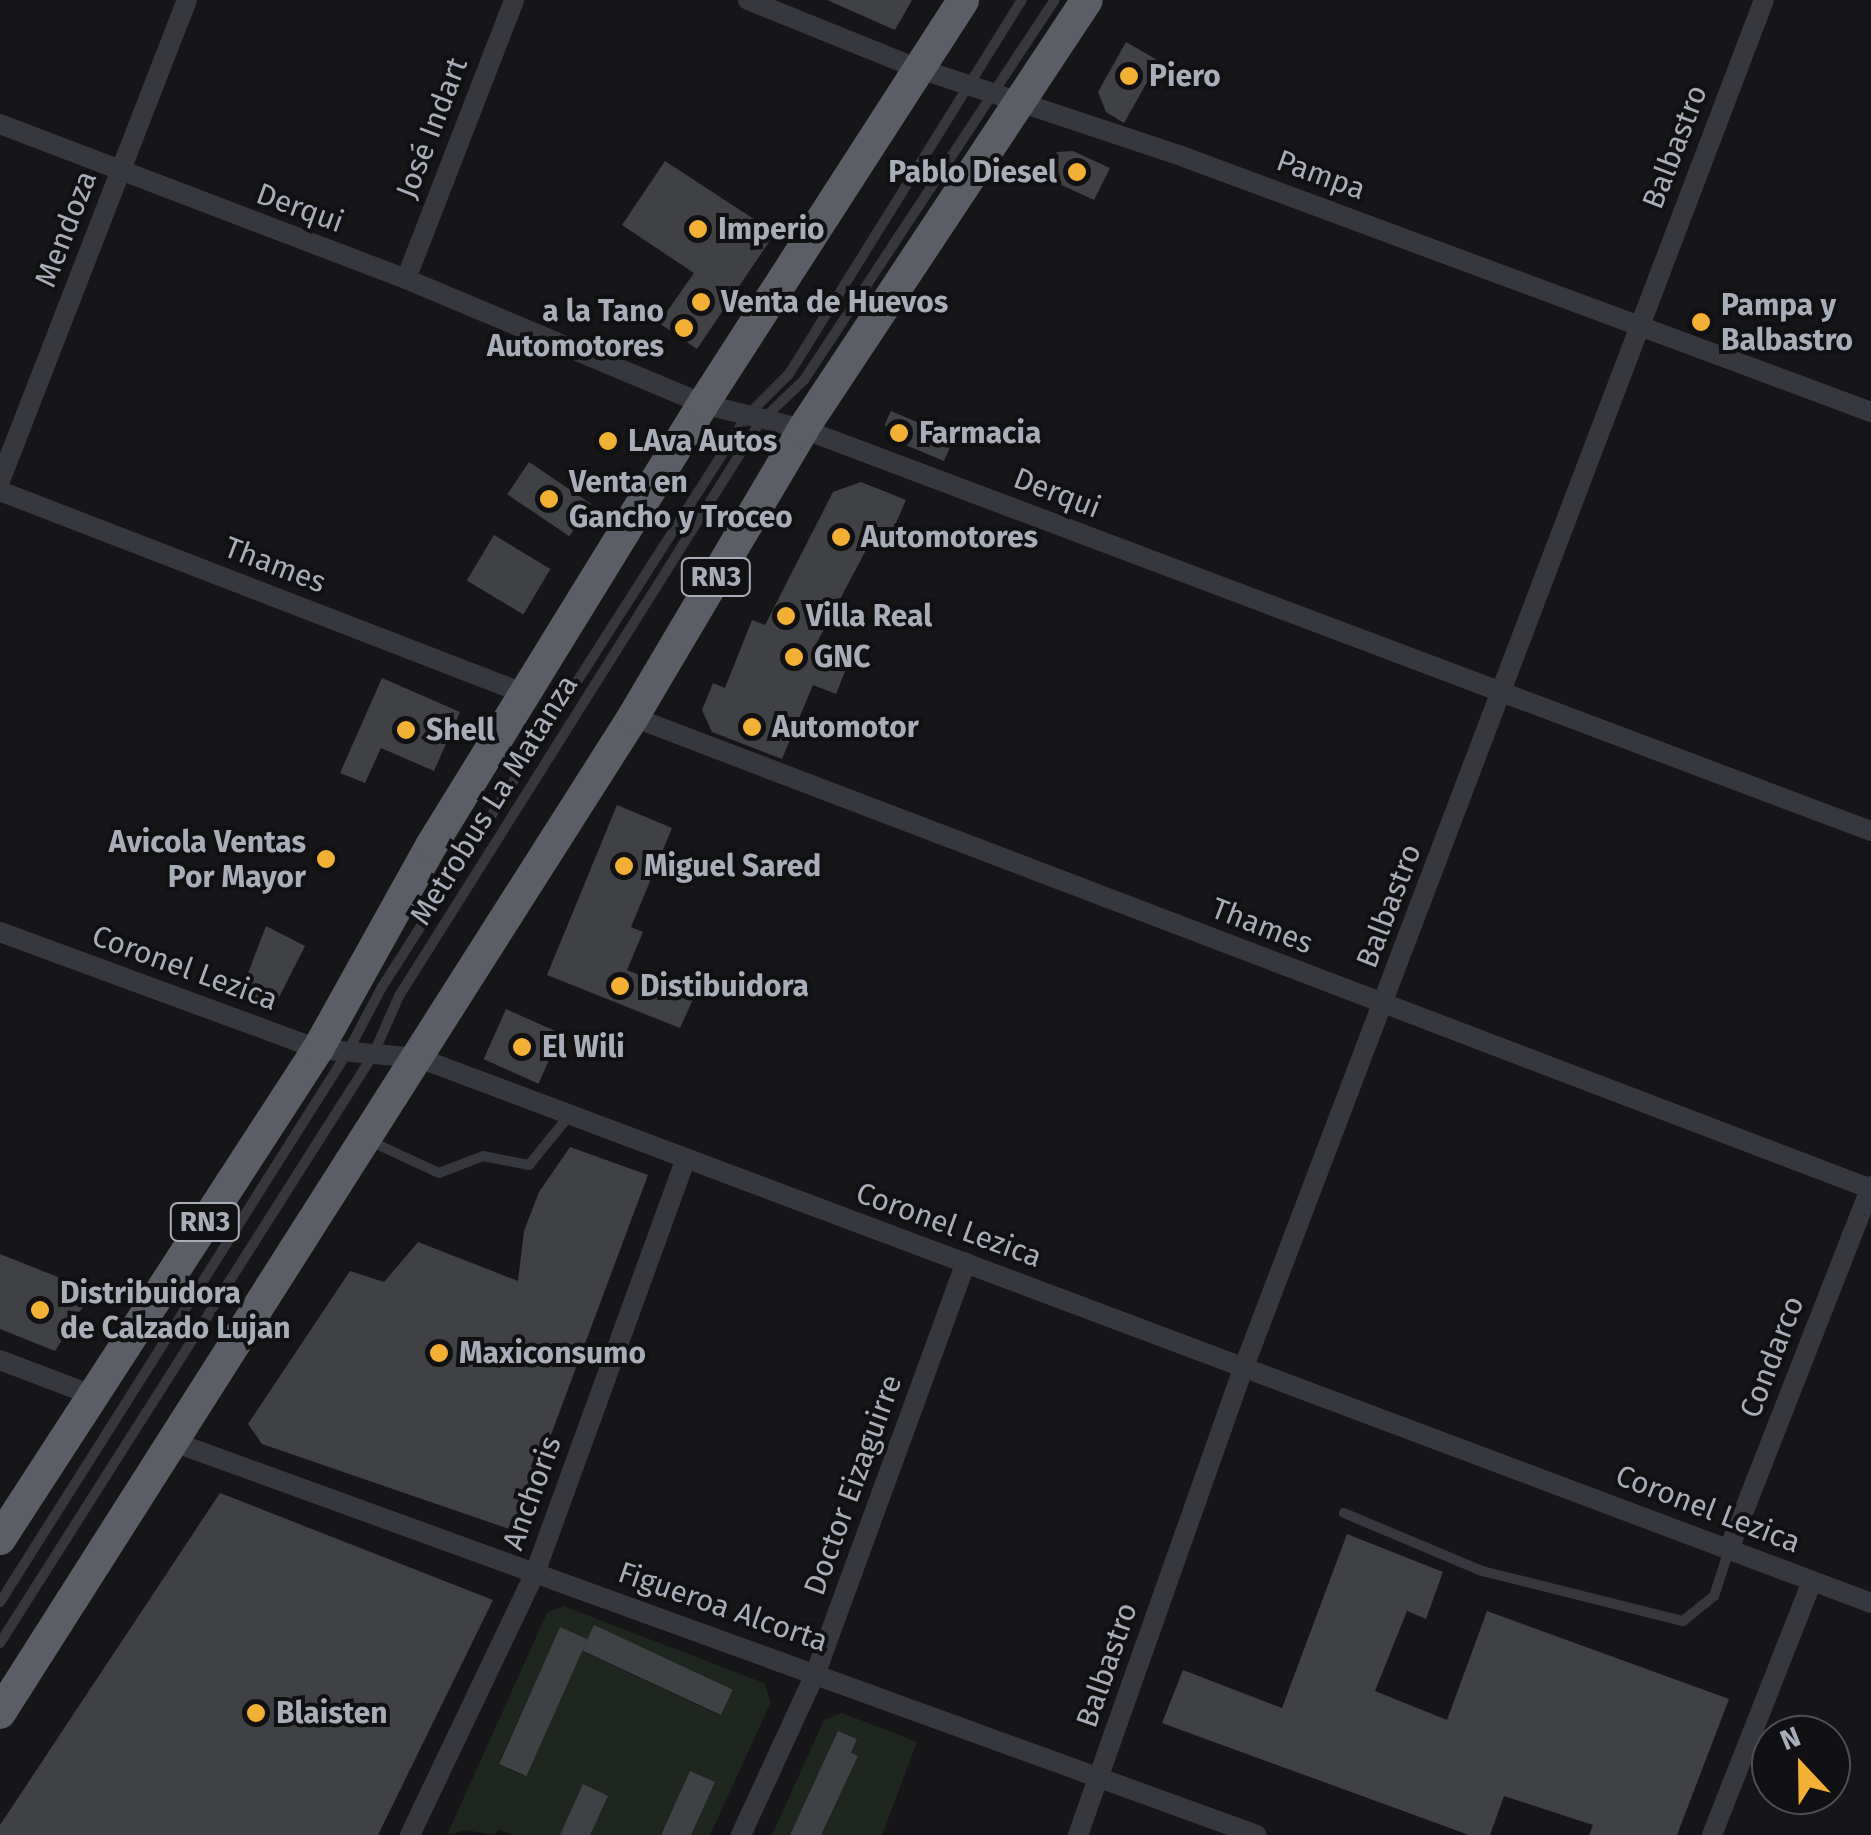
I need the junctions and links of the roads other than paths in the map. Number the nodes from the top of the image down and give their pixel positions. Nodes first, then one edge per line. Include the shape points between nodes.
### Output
1 (187, 0) edge
2 (514, 0) edge
3 (748, 0) edge
4 (963, 0) edge
5 (1022, 0) edge
6 (1055, 0) edge
7 (1087, 0) edge
8 (1764, 0) edge
9 (914, 67) junction
10 (964, 84) junction
11 (1005, 97) junction
12 (0, 124) edge
13 (120, 174) junction
14 (406, 279) junction
15 (1640, 323) junction
16 (702, 404) junction
17 (1871, 412) edge
18 (753, 420) junction
19 (803, 429) junction
20 (0, 480) edge
21 (0, 490) edge
22 (1501, 694) junction
23 (528, 695) junction
24 (632, 717) junction
25 (1871, 831) edge
26 (0, 932) edge
27 (1384, 1004) junction
28 (333, 1051) junction
29 (373, 1055) junction
30 (419, 1058) junction
31 (569, 1116) junction
32 (365, 1138) junction
33 (685, 1161) junction
34 (1871, 1188) edge
35 (966, 1262) junction
36 (0, 1360) edge
37 (1245, 1364) junction
38 (92, 1395) junction
39 (168, 1440) junction
40 (1344, 1513) dead end
41 (0, 1539) edge
42 (1729, 1549) junction
43 (535, 1573) junction
44 (1812, 1580) junction
45 (0, 1602) edge
46 (1871, 1603) edge
47 (0, 1643) edge
48 (816, 1672) junction
49 (0, 1713) edge
50 (1099, 1778) junction
51 (410, 1835) edge
52 (741, 1835) edge
53 (1078, 1835) edge
54 (1257, 1835) edge
55 (1712, 1835) edge

1 - 13 street, Mendoza
2 - 14 street, José Indart
3 - 9 street, Pampa
4 - 9 highway, RN3
5 - 10 lane, Metrobus La Matanza
6 - 11 lane, Metrobus La Matanza
7 - 11 highway, RN3
8 - 15 street, Balbastro
9 - 10 street, Pampa
9 - 16 highway, RN3
10 - 11 street, Pampa
10 - 18 lane, Metrobus La Matanza via 789,374
11 - 15 street, Pampa
11 - 18 lane, Metrobus La Matanza via 804,380
11 - 19 highway, RN3
12 - 13 street, Derqui
13 - 14 street, Derqui
13 - 20 street, Mendoza
14 - 16 street, Derqui
15 - 17 street, Pampa
15 - 22 street, Balbastro
16 - 18 street, Derqui
16 - 23 highway, RN3
18 - 19 street, Derqui
18 - 28 lane, Metrobus La Matanza via 382,987
18 - 29 lane, Metrobus La Matanza via 400,996
19 - 22 street, Derqui
19 - 24 highway, RN3
21 - 23 street, Thames
22 - 25 street, Derqui
22 - 27 street, Balbastro
23 - 28 highway, RN3 via 430,846
24 - 27 street, Thames
24 - 30 highway, RN3
26 - 28 street, Coronel Lezica
27 - 34 street, Thames
27 - 37 street, Balbastro
28 - 29 street, Coronel Lezica
28 - 38 highway, RN3
28 - 45 lane, Metrobus La Matanza
29 - 30 street, Coronel Lezica
29 - 47 lane, Metrobus La Matanza
30 - 31 street, Coronel Lezica
30 - 32 highway, RN3
31 - 32 lane via 528,1165 483,1156 439,1173
31 - 33 street, Coronel Lezica
32 - 39 highway, RN3
33 - 35 street, Coronel Lezica
33 - 43 street, Anchoris
34 - 42 street, Condarco
35 - 37 street, Coronel Lezica
35 - 48 street, Doctor Eizaguirre
36 - 38 street
37 - 42 street, Coronel Lezica
37 - 50 street, Balbastro
38 - 41 highway, RN3
39 - 43 street, Figueroa Alcorta
39 - 49 highway, RN3
40 - 42 lane via 1482,1571 1683,1622 1714,1596
42 - 44 street, Coronel Lezica
43 - 48 street, Figueroa Alcorta
43 - 51 street, Anchoris
44 - 46 street, Coronel Lezica
44 - 55 street
48 - 50 street, Figueroa Alcorta
48 - 52 street, Doctor Eizaguirre
50 - 53 street, Balbastro
50 - 54 street, Figueroa Alcorta

